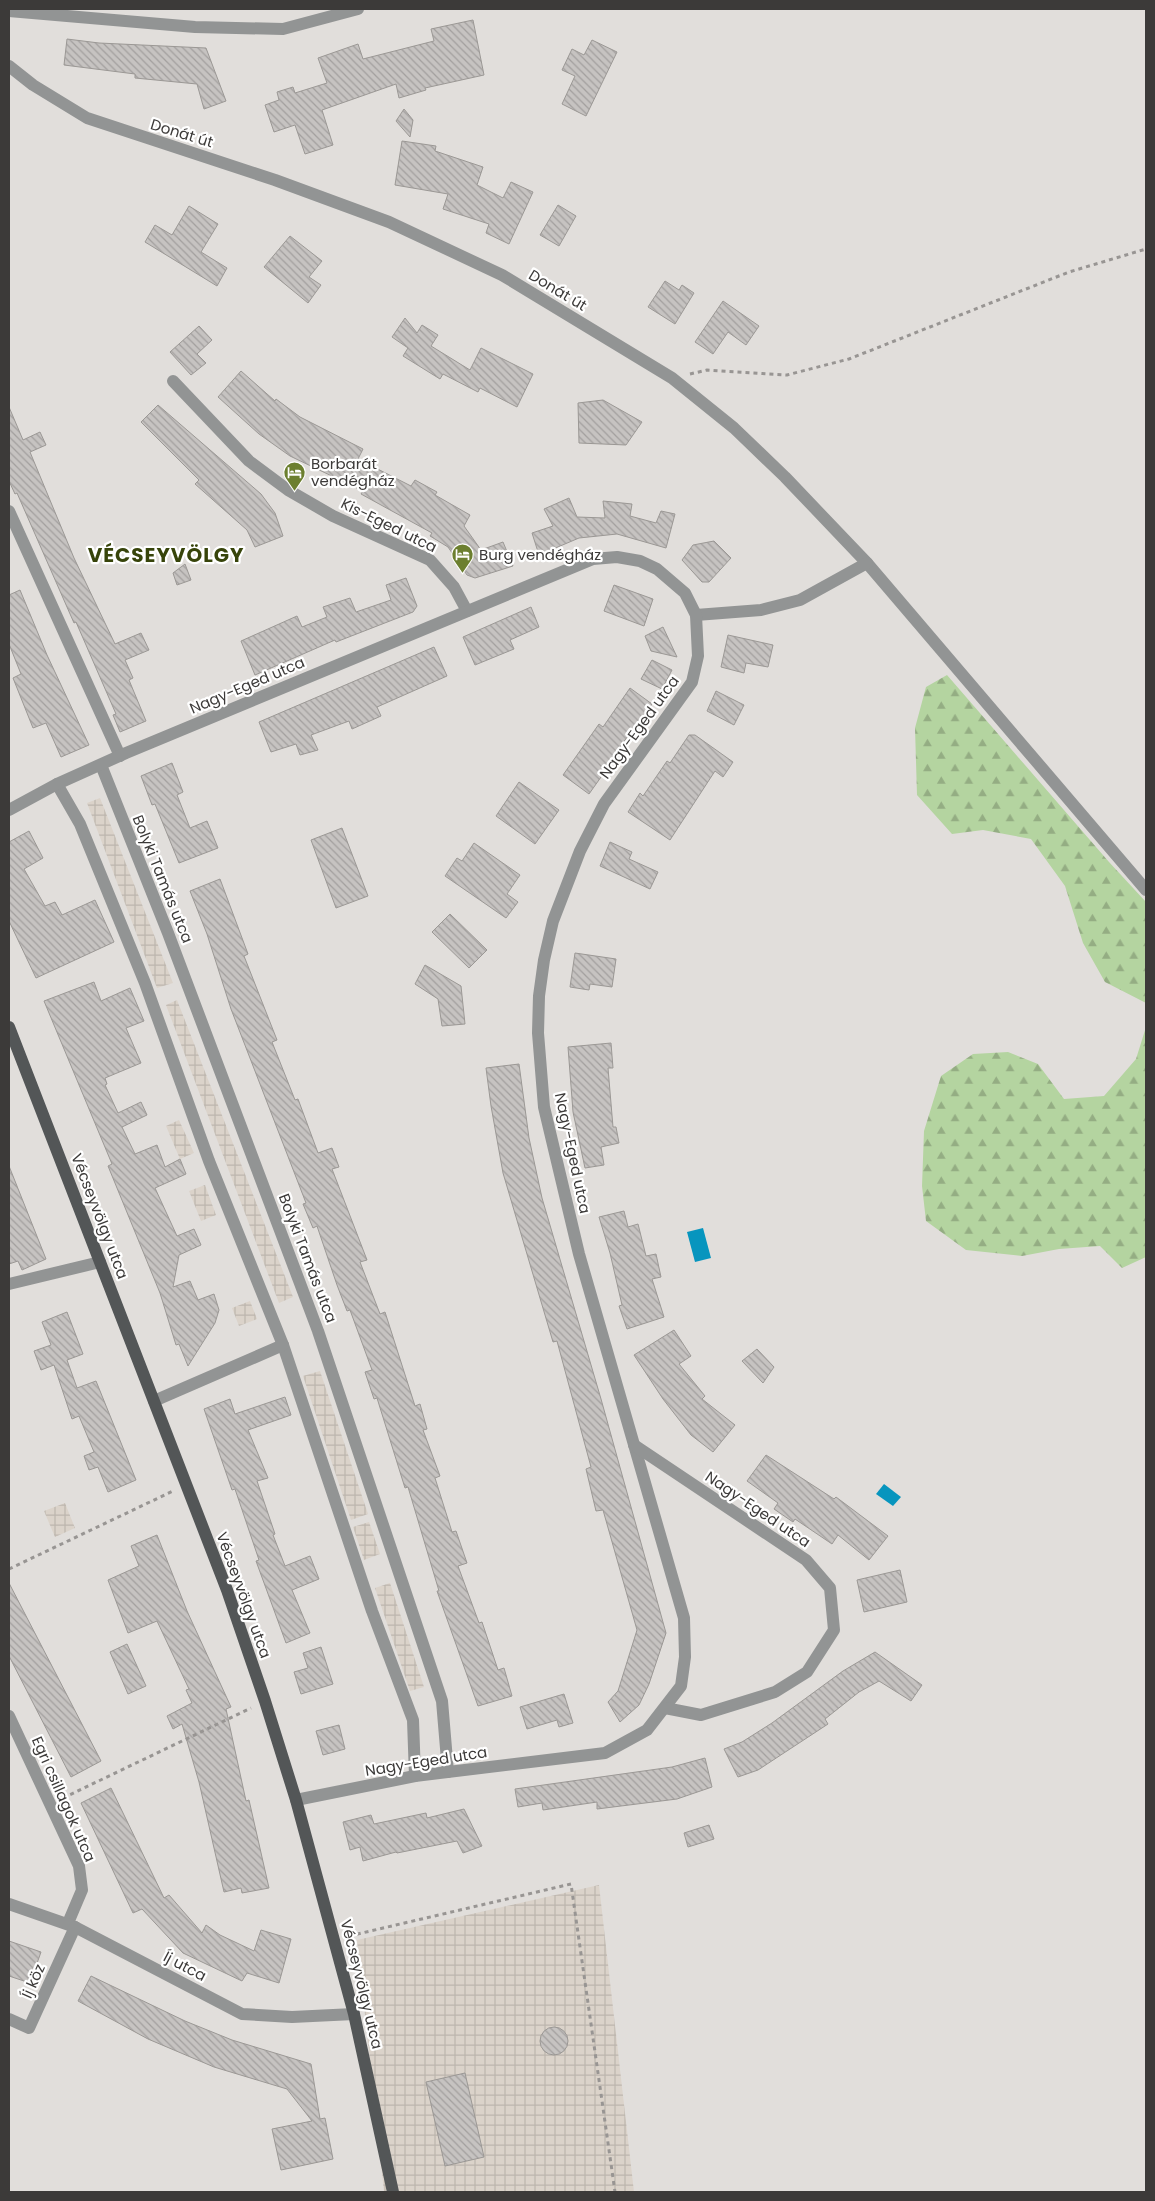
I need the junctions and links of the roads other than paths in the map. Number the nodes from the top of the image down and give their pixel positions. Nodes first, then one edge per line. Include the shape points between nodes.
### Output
1 (358, 9) edge
2 (9, 11) edge
3 (9, 66) edge
4 (173, 381) dead end
5 (9, 510) edge
6 (867, 563) junction
7 (467, 611) junction
8 (696, 616) junction
9 (120, 756) junction
10 (101, 765) junction
11 (57, 784) junction
12 (9, 810) edge
13 (1146, 890) edge
14 (9, 1027) edge
15 (100, 1262) junction
16 (9, 1284) edge
17 (283, 1345) junction
18 (154, 1401) junction
19 (634, 1445) junction
20 (665, 1708) junction
21 (9, 1716) edge
22 (448, 1772) junction
23 (415, 1776) junction
24 (296, 1800) junction
25 (9, 1904) edge
26 (72, 1925) junction
27 (354, 2014) junction
28 (9, 2019) edge
29 (393, 2192) edge

1 - 2 street via 283,29 195,27
3 - 6 street, Donát út via 87,118 275,180 389,222 502,275 672,378 734,428
4 - 7 street, Kis-Eged utca via 250,461 288,490 334,516 430,560 454,587
5 - 9 street
6 - 8 street via 800,600 761,610
6 - 13 street, Donát út
7 - 8 street, Nagy-Eged utca via 593,559 617,557 640,561 674,581 685,593
7 - 9 street, Nagy-Eged utca
8 - 19 street, Nagy-Eged utca via 698,656 692,682 593,823 553,921 539,996 538,1033 544,1107 579,1254
9 - 10 street, Nagy-Eged utca
10 - 11 street, Nagy-Eged utca
10 - 22 street, Bolyki Tamás utca via 175,951 318,1331 442,1700
11 - 12 street, Nagy-Eged utca
11 - 17 street via 80,824 138,965 208,1161
14 - 15 main road, Vécseyvölgy utca
15 - 16 street
15 - 18 main road, Vécseyvölgy utca
17 - 18 street
17 - 23 street via 372,1611 413,1720
18 - 24 main road, Vécseyvölgy utca via 227,1590
19 - 20 street, Nagy-Eged utca via 684,1618 685,1657 681,1686
19 - 20 street, Nagy-Eged utca via 806,1560 830,1588 834,1630 808,1672 774,1692 701,1715
20 - 22 street, Nagy-Eged utca via 647,1730 605,1753
21 - 26 street, Egri csillagok utca via 79,1866 82,1890
22 - 23 street, Nagy-Eged utca
23 - 24 street, Nagy-Eged utca
24 - 27 main road, Vécseyvölgy utca
25 - 26 street, Íj utca
26 - 27 street, Íj utca via 242,2014 292,2017
26 - 28 street, Íj köz via 29,2028
27 - 29 main road, Vécseyvölgy utca

